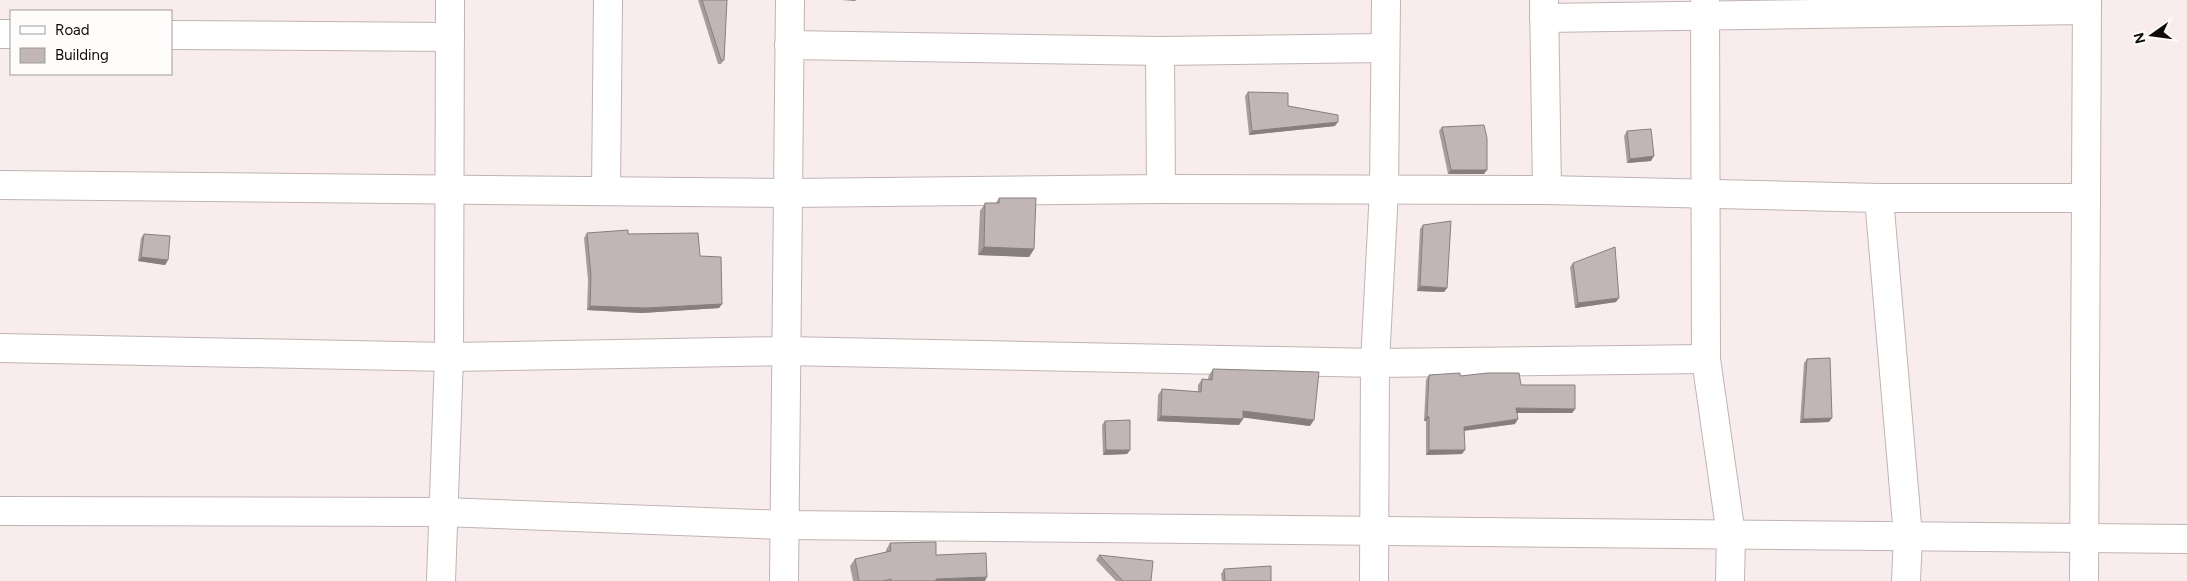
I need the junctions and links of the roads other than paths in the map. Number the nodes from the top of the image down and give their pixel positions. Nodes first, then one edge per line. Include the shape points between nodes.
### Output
1 (450, 0) edge
2 (608, 0) edge
3 (790, 0) edge
4 (1386, 0) edge
5 (2087, 5) edge
6 (1853, 6) edge
7 (1705, 7) edge
8 (1544, 9) edge
9 (172, 35) edge
10 (450, 37) junction
11 (789, 45) junction
12 (1386, 48) junction
13 (1160, 50) junction
14 (0, 185) edge
15 (450, 189) junction
16 (1161, 189) junction
17 (606, 190) junction
18 (1384, 190) junction
19 (1547, 190) junction
20 (1706, 192) junction
21 (789, 193) junction
22 (1879, 198) junction
23 (2086, 198) junction
24 (0, 348) edge
25 (785, 351) junction
26 (449, 357) junction
27 (1706, 359) junction
28 (1375, 362) junction
29 (0, 511) edge
30 (442, 512) junction
31 (784, 525) junction
32 (1373, 530) junction
33 (1731, 535) junction
34 (1908, 536) junction
35 (2084, 538) junction
36 (2187, 539) edge
37 (441, 581) edge
38 (784, 581) edge
39 (1374, 581) edge
40 (1730, 581) edge
41 (1906, 581) edge
42 (2084, 581) edge

1 - 10 street
2 - 17 street
3 - 11 street
4 - 12 street
5 - 6 street
5 - 23 street
6 - 7 street
7 - 8 street
7 - 20 street
8 - 19 street
9 - 10 street
10 - 15 street
11 - 13 street
11 - 21 street
12 - 13 street
12 - 18 street
13 - 16 street
14 - 15 street
15 - 17 street
15 - 26 street
16 - 18 street
16 - 21 street
17 - 21 street
18 - 19 street
18 - 28 street
19 - 20 street
20 - 22 street
20 - 27 street
21 - 25 street
22 - 23 street
22 - 34 street
23 - 35 street
24 - 26 street
25 - 26 street
25 - 28 street
25 - 31 street
26 - 30 street
27 - 28 street
27 - 33 street
28 - 32 street
29 - 30 street
30 - 31 street
30 - 37 street
31 - 32 street
31 - 38 street
32 - 33 street
32 - 39 street
33 - 34 street
33 - 40 street
34 - 35 street
34 - 41 street
35 - 36 street
35 - 42 street

